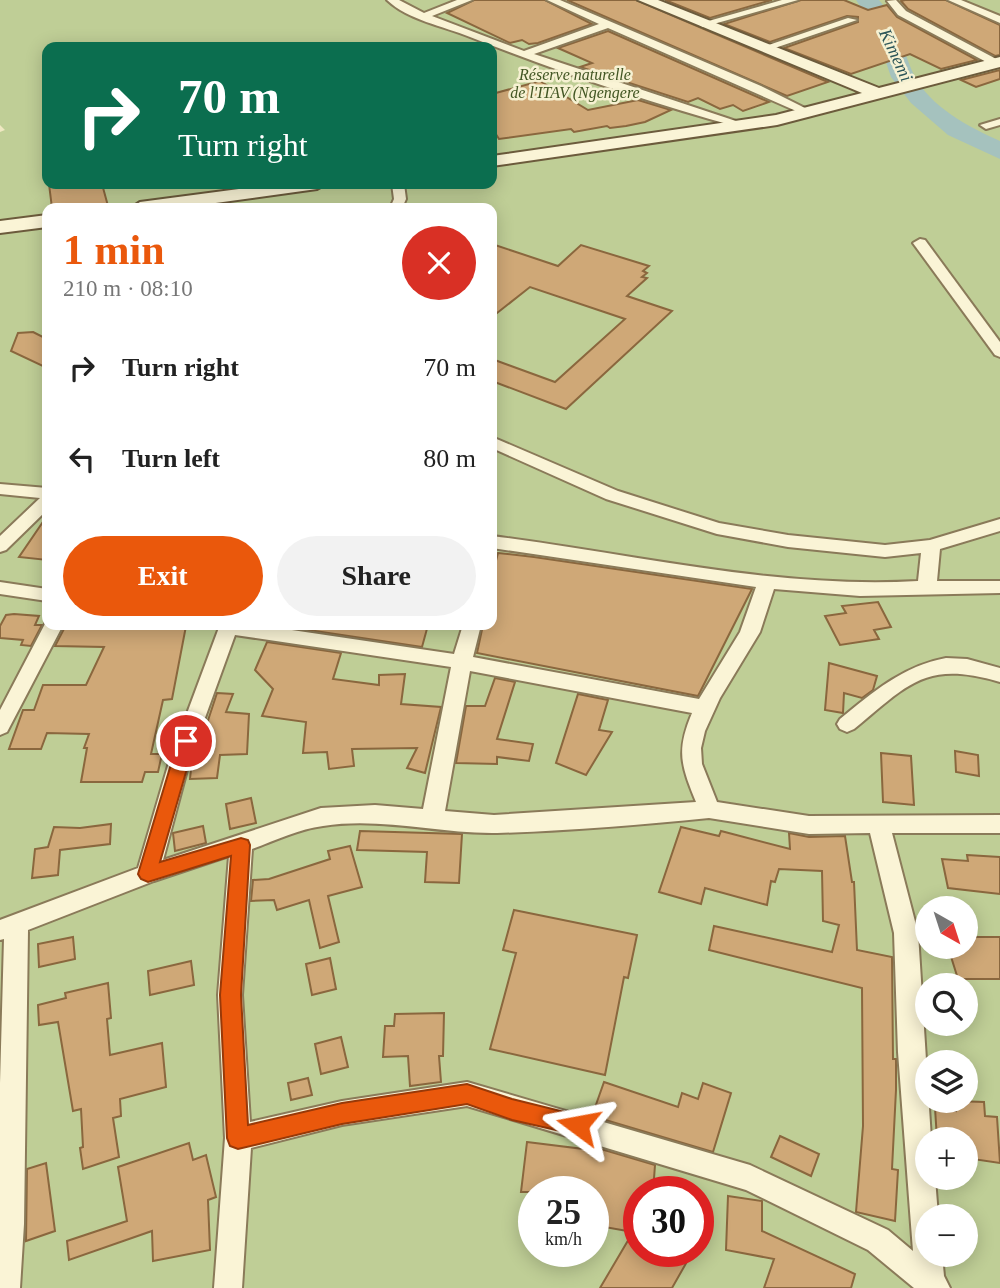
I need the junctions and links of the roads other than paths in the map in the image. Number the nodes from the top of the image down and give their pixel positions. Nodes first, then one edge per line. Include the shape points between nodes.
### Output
1 (392, 0) edge
2 (467, 0) edge
3 (552, 0) edge
4 (587, 0) edge
5 (649, 0) edge
6 (793, 0) edge
7 (953, 0) edge
8 (892, 1) edge
9 (567, 6) junction
10 (1000, 7) edge
11 (981, 12) junction
12 (424, 17) junction
13 (852, 20) dead end
14 (1000, 20) edge
15 (608, 24) junction
16 (703, 24) junction
17 (490, 42) edge
18 (497, 45) edge
19 (765, 48) junction
20 (522, 54) junction
21 (998, 63) edge
22 (879, 94) junction
23 (807, 112) junction
24 (1000, 122) edge
25 (742, 125) junction
26 (986, 125) dead end
27 (497, 160) edge
28 (280, 189) edge
29 (177, 203) edge
30 (42, 222) edge
31 (0, 227) edge
32 (920, 243) dead end
33 (1000, 352) edge
34 (497, 444) edge
35 (0, 489) edge
36 (42, 493) edge
37 (42, 505) edge
38 (1000, 525) edge
39 (497, 545) edge
40 (0, 546) edge
41 (931, 546) junction
42 (767, 581) junction
43 (927, 586) junction
44 (0, 588) edge
45 (998, 590) edge
46 (42, 594) edge
47 (51, 630) edge
48 (228, 630) edge
49 (255, 630) edge
50 (471, 630) edge
51 (462, 662) junction
52 (1000, 675) edge
53 (705, 708) junction
54 (848, 724) dead end
55 (0, 727) edge
56 (709, 809) junction
57 (432, 821) junction
58 (1000, 824) edge
59 (878, 825) junction
60 (241, 845) junction
61 (148, 874) junction
62 (8, 928) edge
63 (238, 1138) junction
64 (933, 1285) edge
65 (6, 1288) edge
66 (228, 1288) edge

1 - 12 street
2 - 12 street
3 - 9 street
4 - 9 street
5 - 16 street
6 - 16 street
7 - 11 street
8 - 21 street via 902,13
9 - 15 street
10 - 11 street
11 - 14 street
12 - 17 street
13 - 19 street
15 - 20 street
15 - 23 street
16 - 19 street
18 - 20 street
19 - 22 street
20 - 25 street via 630,93
21 - 22 street
22 - 23 street
23 - 25 street
24 - 26 street
25 - 27 street
28 - 29 street
30 - 31 street
32 - 33 street
34 - 41 street via 612,495 716,528 885,551
35 - 36 street
37 - 40 street
38 - 41 street
39 - 42 street
41 - 43 street
42 - 43 street via 843,589
42 - 53 street via 749,635
43 - 45 street
44 - 46 street
47 - 55 street
48 - 61 street via 180,759
49 - 51 street
50 - 51 street
51 - 53 street
51 - 57 street
52 - 54 street via 967,666 929,669 897,683
53 - 56 street via 693,742 692,762
56 - 57 street via 494,824
56 - 59 street via 809,825
57 - 60 street via 375,814 321,817
58 - 59 street
59 - 64 street via 906,933 911,1052
60 - 61 street
60 - 63 street via 230,995
61 - 62 street
62 - 65 street via 10,1224
63 - 64 street via 342,1113 467,1094 750,1178 878,1240
63 - 66 street

